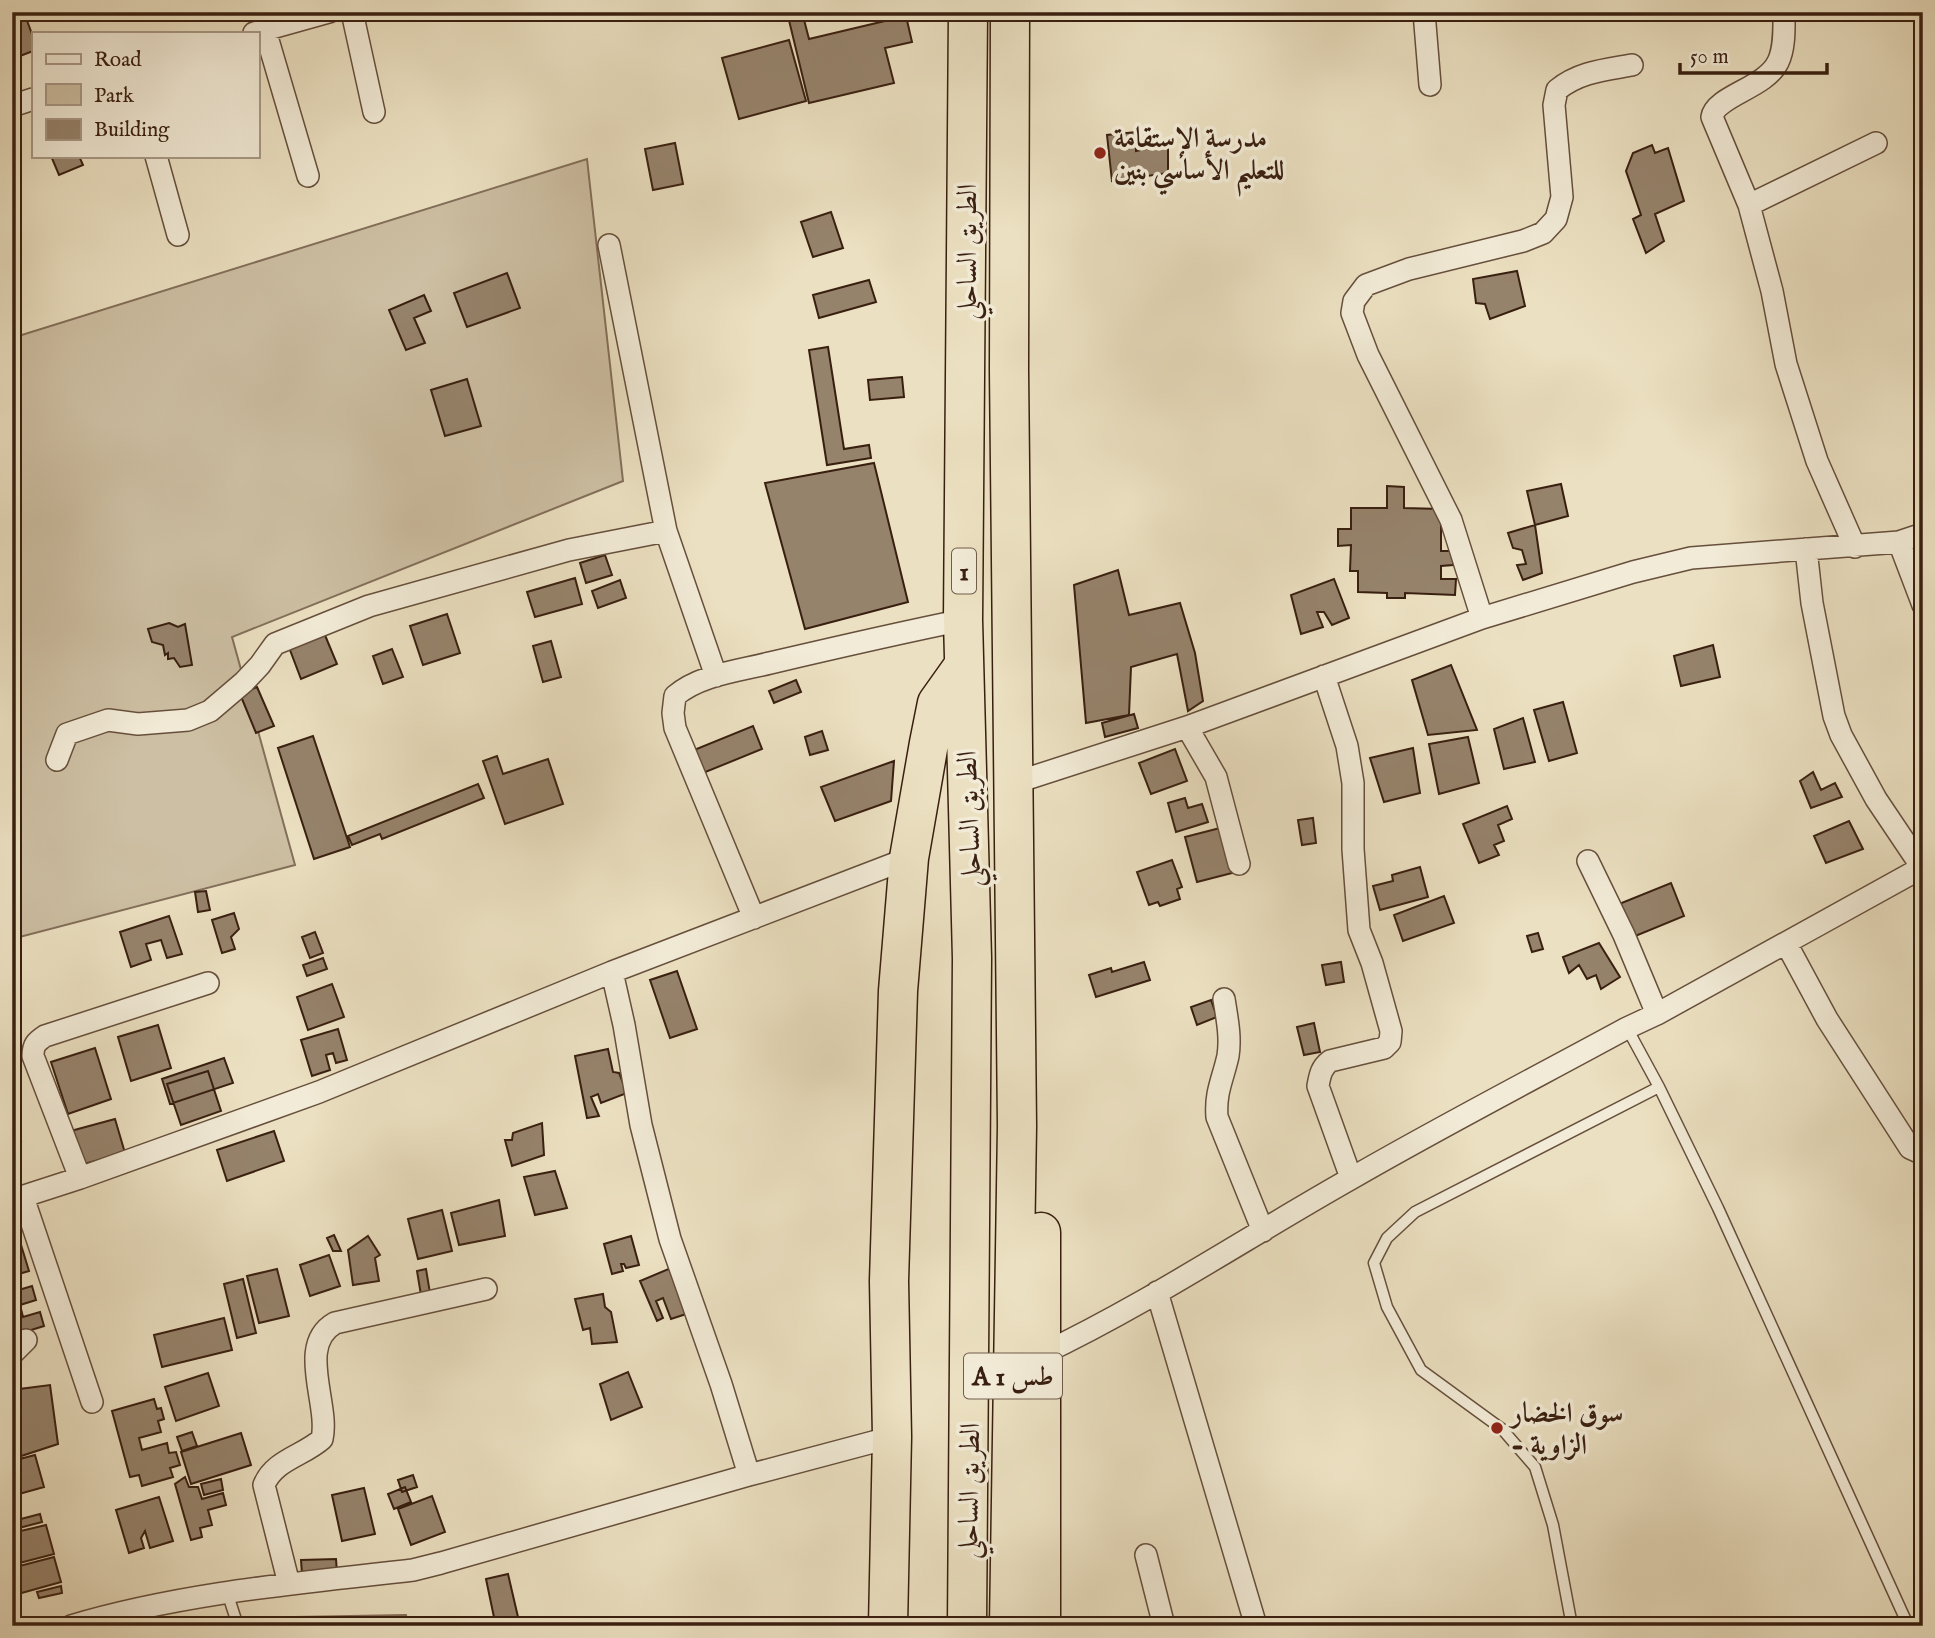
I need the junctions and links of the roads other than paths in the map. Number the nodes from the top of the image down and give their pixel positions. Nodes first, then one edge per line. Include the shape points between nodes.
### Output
1 (329, 12) edge
2 (352, 12) edge
3 (968, 12) edge
4 (1010, 12) edge
5 (1424, 12) edge
6 (1784, 12) edge
7 (260, 32) edge
8 (1632, 65) dead end
9 (1430, 85) dead end
10 (32, 99) edge
11 (12, 106) edge
12 (374, 112) dead end
13 (1876, 143) dead end
14 (157, 158) edge
15 (308, 176) dead end
16 (1749, 205) junction
17 (178, 235) dead end
18 (609, 245) dead end
19 (666, 531) junction
20 (1923, 534) edge
21 (1899, 542) junction
22 (1855, 547) junction
23 (1806, 549) junction
24 (1923, 606) edge
25 (1482, 618) junction
26 (963, 620) junction
27 (964, 664) junction
28 (716, 676) junction
29 (1324, 676) junction
30 (1187, 727) junction
31 (57, 760) dead end
32 (1014, 783) junction
33 (909, 858) junction
34 (1588, 861) dead end
35 (1239, 864) dead end
36 (1922, 868) edge
37 (754, 918) junction
38 (1015, 918) junction
39 (1786, 943) junction
40 (611, 972) junction
41 (208, 983) dead end
42 (1224, 999) dead end
43 (1657, 1014) junction
44 (1627, 1028) junction
45 (1659, 1087) junction
46 (971, 1129) joint
47 (1923, 1154) edge
48 (80, 1178) junction
49 (1351, 1178) junction
50 (18, 1198) edge
51 (1263, 1231) junction
52 (486, 1289) dead end
53 (1157, 1292) junction
54 (1042, 1354) junction
55 (92, 1402) dead end
56 (892, 1437) junction
57 (749, 1475) junction
58 (1146, 1555) dead end
59 (289, 1584) junction
60 (227, 1592) junction
61 (1908, 1625) edge
62 (71, 1626) edge
63 (238, 1626) edge
64 (888, 1626) edge
65 (967, 1626) edge
66 (1009, 1626) edge
67 (1041, 1626) edge
68 (1164, 1626) edge
69 (1256, 1626) edge
70 (1572, 1626) edge

1 - 7 street
2 - 12 street
3 - 26 highway, الطريق الساحلي / 1
4 - 32 highway, الطريق الساحلي / A 1 طس
5 - 9 street
6 - 16 street via 1782,46 1774,69 1713,110 1716,129
7 - 15 street
8 - 25 street via 1587,72 1557,90 1554,105 1562,197 1556,219 1543,233 1409,269 1366,285 1354,301 1352,313 1368,355 1451,520
10 - 11 street
13 - 16 street
14 - 17 street
16 - 22 street via 1790,376 1817,461
18 - 19 street
19 - 28 street
19 - 31 street via 569,550 369,606 275,644 244,682 210,711 188,720 138,724 108,720 67,734
20 - 21 street
21 - 22 street
21 - 24 street
22 - 23 street
23 - 25 street via 1691,558
23 - 36 street via 1834,716 1876,799
25 - 29 street
26 - 27 highway, الطريق الساحلي / 1
26 - 28 street
27 - 33 highway via 937,703
27 - 46 highway, الطريق الساحلي / 1 via 972,958
28 - 37 street via 686,686 674,696 675,728
29 - 30 street
29 - 49 street via 1347,746 1353,783 1359,930 1391,1031 1384,1048 1329,1061 1320,1074 1318,1086
30 - 32 street
30 - 35 street via 1216,777
32 - 38 highway, الطريق الساحلي / A 1 طس
33 - 37 street
33 - 56 highway via 892,1122
34 - 43 street
36 - 39 street
37 - 40 street
38 - 54 highway via 1036,1026 1040,1078
38 - 66 highway, الطريق الساحلي / A 1 طس via 1017,1126
39 - 43 street
39 - 47 street via 1827,1019 1910,1148
40 - 48 street via 319,1092
40 - 57 street via 666,1226
41 - 48 street via 45,1036 33,1047
42 - 51 street via 1230,1034 1216,1098 1217,1117
43 - 44 street
44 - 45 lane
44 - 49 street
45 - 61 lane
45 - 70 lane via 1415,1212 1387,1238 1374,1263 1387,1307 1420,1370 1502,1429 1535,1467 1553,1525
46 - 65 highway, الطريق الساحلي / A 1 طس
48 - 50 street
49 - 51 street
50 - 55 street
51 - 53 street
52 - 59 street via 335,1323 321,1336 316,1351 322,1439 279,1465 264,1485
53 - 54 street
53 - 69 street
54 - 67 highway
56 - 57 street
56 - 64 highway
57 - 59 street via 413,1570
58 - 68 street
59 - 60 street
60 - 62 street via 114,1613
60 - 63 lane

